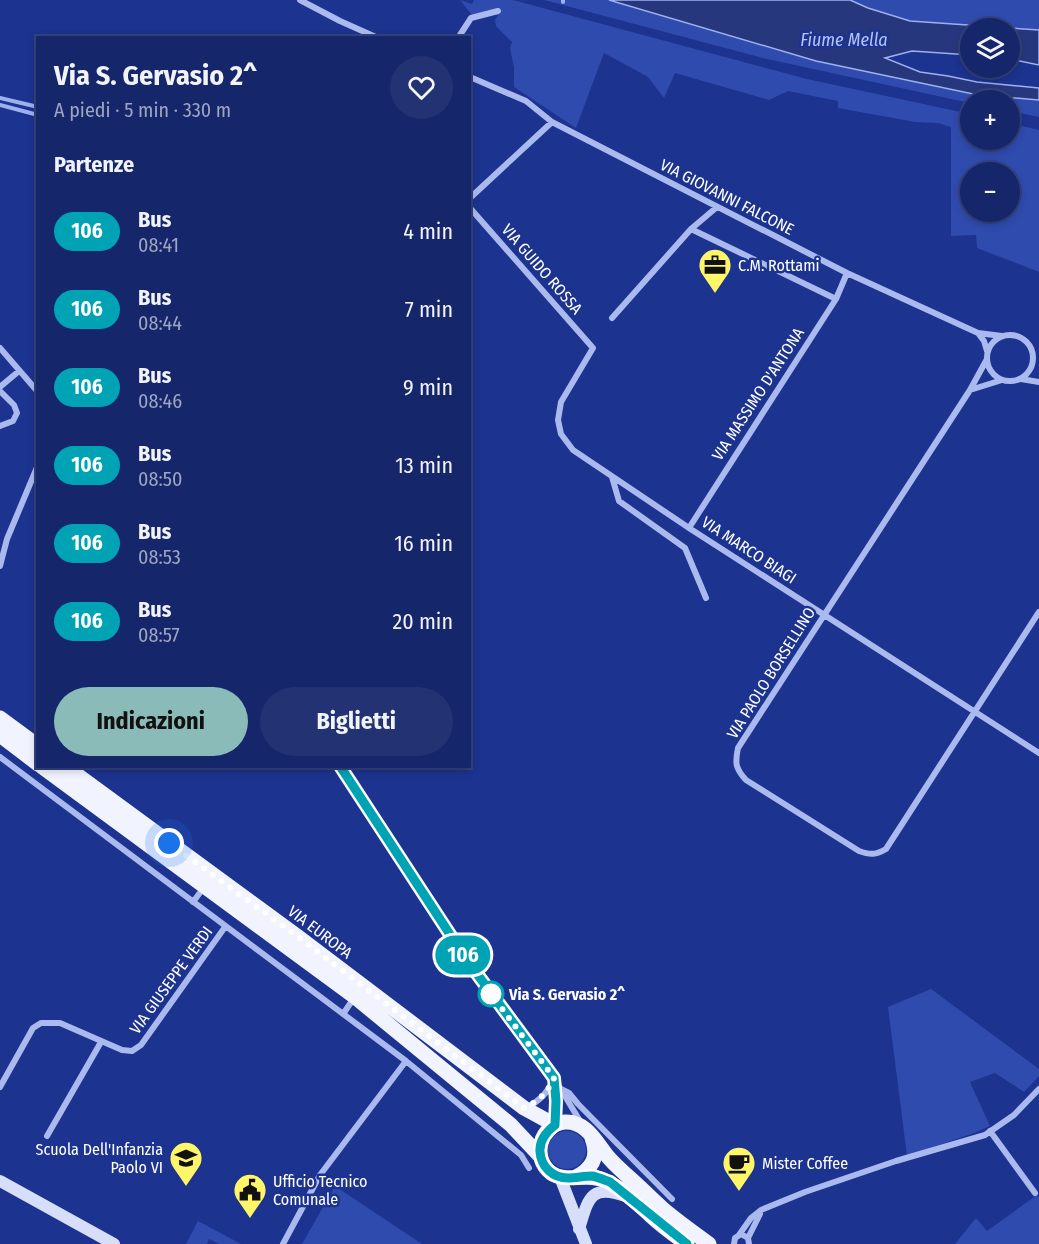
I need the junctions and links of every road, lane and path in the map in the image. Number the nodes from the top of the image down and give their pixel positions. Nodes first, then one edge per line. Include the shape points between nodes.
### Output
1 (300, 0) edge
2 (498, 11) dead end
3 (374, 36) edge
4 (459, 36) edge
5 (471, 77) edge
6 (552, 122) junction
7 (471, 197) edge
8 (717, 207) junction
9 (471, 209) edge
10 (691, 229) junction
11 (847, 273) junction
12 (836, 299) junction
13 (612, 318) dead end
14 (978, 333) junction
15 (1002, 336) junction
16 (0, 348) edge
17 (593, 348) joint
18 (987, 351) junction
19 (1034, 357) junction
20 (987, 359) junction
21 (1039, 368) edge
22 (19, 370) junction
23 (1020, 379) junction
24 (1002, 380) junction
25 (1039, 382) edge
26 (0, 389) edge
27 (36, 390) edge
28 (970, 390) junction
29 (0, 426) edge
30 (36, 470) edge
31 (612, 476) junction
32 (689, 528) junction
33 (0, 567) edge
34 (706, 598) dead end
35 (1039, 612) edge
36 (824, 614) junction
37 (975, 712) junction
38 (0, 718) edge
39 (0, 735) edge
40 (36, 745) edge
41 (1039, 753) edge
42 (0, 757) edge
43 (36, 762) edge
44 (44, 768) edge
45 (68, 768) edge
46 (341, 768) edge
47 (205, 886) junction
48 (193, 902) junction
49 (225, 927) junction
50 (355, 997) junction
51 (343, 1014) junction
52 (101, 1041) junction
53 (406, 1061) junction
54 (554, 1078) junction
55 (0, 1087) edge
56 (560, 1089) junction
57 (1039, 1089) edge
58 (524, 1108) junction
59 (555, 1125) junction
60 (593, 1130) junction
61 (990, 1131) junction
62 (47, 1136) dead end
63 (540, 1156) junction
64 (529, 1168) dead end
65 (570, 1177) junction
66 (0, 1181) edge
67 (1035, 1193) dead end
68 (632, 1199) junction
69 (672, 1199) dead end
70 (761, 1210) junction
71 (665, 1228) junction
72 (579, 1229) junction
73 (739, 1235) junction
74 (749, 1241) edge
75 (114, 1244) edge
76 (284, 1244) edge
77 (586, 1244) edge
78 (678, 1244) edge
79 (687, 1244) edge
80 (709, 1244) edge
81 (734, 1244) edge

1 - 3 street
2 - 4 street via 471,18
5 - 6 street, VIA GIOVANNI FALCONE via 526,101
6 - 7 street
6 - 8 street, VIA GIOVANNI FALCONE
8 - 10 street
8 - 11 street, VIA GIOVANNI FALCONE
9 - 17 street, VIA GUIDO ROSSA
10 - 12 street
10 - 13 street
11 - 12 street, VIA MASSIMO D'ANTONA
11 - 14 street, VIA GIOVANNI FALCONE
12 - 32 street, VIA MASSIMO D'ANTONA
14 - 15 street, VIA GIOVANNI FALCONE
14 - 18 street
15 - 18 street
15 - 19 street, VIA GIOVANNI FALCONE via 1010,334 1027,341
16 - 22 street
17 - 31 street, VIA MARCO BIAGI via 561,402 558,420 561,434 573,450
18 - 20 street
19 - 21 street, VIA GIOVANNI FALCONE
19 - 23 street via 1030,370
20 - 24 street via 989,368
20 - 28 street, VIA PAOLO BORSELLINO
22 - 26 street
22 - 27 street
23 - 24 street
23 - 25 street
24 - 28 street
26 - 29 street via 17,413 13,421
28 - 36 street, VIA PAOLO BORSELLINO
30 - 33 street via 7,539
31 - 32 street, VIA MARCO BIAGI
31 - 34 street via 619,501 684,548
32 - 36 street, VIA MARCO BIAGI
35 - 37 street, VIA PAOLO BORSELLINO
36 - 37 street, VIA MARCO BIAGI
36 - 37 street, VIA PAOLO BORSELLINO via 738,748 735,762 746,780 859,851 878,854 886,849
37 - 41 street, VIA MARCO BIAGI
38 - 40 main road
39 - 43 main road
42 - 48 street
44 - 47 main road, VIA EUROPA
45 - 58 main road, VIA EUROPA
46 - 54 street via 466,959
47 - 48 street
47 - 50 main road, VIA EUROPA
48 - 49 street
49 - 51 street
49 - 52 street, VIA GIUSEPPE VERDI via 141,1045 132,1051 122,1050
50 - 51 street
50 - 63 main road, VIA EUROPA via 511,1125
51 - 53 street
52 - 55 street, VIA GIUSEPPE VERDI via 60,1023 41,1023 33,1028
52 - 62 street
53 - 64 street via 521,1155
53 - 76 street via 320,1175
54 - 56 street
54 - 58 street via 544,1096
54 - 59 street
56 - 60 street
56 - 60 street via 569,1093
57 - 61 street via 1014,1115
58 - 59 main road, VIA EUROPA
59 - 60 main road, VIA EUROPA via 574,1123
59 - 63 main road via 542,1138
60 - 65 main road via 592,1165
60 - 69 street
60 - 80 main road via 610,1159 663,1209
61 - 67 street
61 - 70 street
63 - 65 main road, VIA EUROPA via 551,1173
65 - 68 main road via 594,1176 610,1182
65 - 72 street via 569,1201
66 - 75 street
68 - 71 main road
68 - 72 street via 603,1191 592,1196
70 - 73 street
70 - 74 street
71 - 78 street
71 - 79 main road
72 - 77 street
73 - 74 street
73 - 81 street

